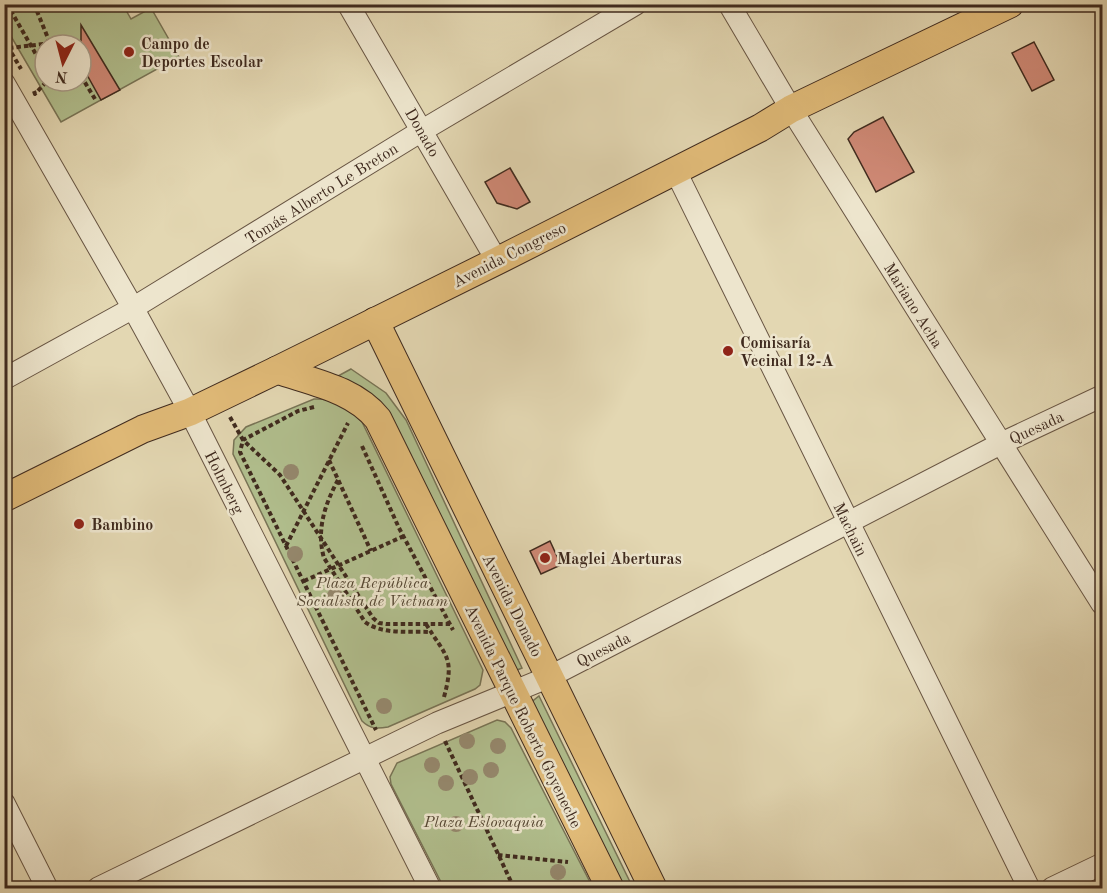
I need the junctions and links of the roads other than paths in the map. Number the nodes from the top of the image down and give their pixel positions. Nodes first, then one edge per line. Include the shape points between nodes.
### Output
1 (348, 4) edge
2 (636, 4) edge
3 (729, 4) edge
4 (1010, 4) edge
5 (4, 83) edge
6 (791, 110) junction
7 (423, 130) junction
8 (675, 170) junction
9 (497, 261) junction
10 (133, 308) junction
11 (375, 321) junction
12 (278, 370) junction
13 (4, 379) edge
14 (1102, 396) edge
15 (190, 412) junction
16 (1002, 443) junction
17 (4, 498) edge
18 (848, 522) junction
19 (1102, 604) edge
20 (549, 677) junction
21 (512, 693) junction
22 (365, 759) junction
23 (4, 803) edge
24 (1102, 864) edge
25 (47, 888) edge
26 (98, 888) edge
27 (430, 888) edge
28 (610, 888) edge
29 (653, 888) edge
30 (1029, 888) edge
31 (1052, 888) edge

1 - 7 street, Donado
2 - 7 street, Tomás Alberto Le Breton
3 - 6 street, Mariano Acha
4 - 6 main road, Avenida Congreso
5 - 10 street, Holmberg
6 - 8 main road, Avenida Congreso
6 - 16 street, Mariano Acha
7 - 9 street, Donado
7 - 10 street, Tomás Alberto Le Breton
8 - 9 main road, Avenida Congreso
8 - 18 street, Machain
9 - 11 main road, Avenida Congreso
10 - 13 street, Tomás Alberto Le Breton
10 - 15 street, Holmberg
11 - 12 main road, Avenida Congreso
11 - 20 main road, Avenida Donado
12 - 15 main road, Avenida Congreso
12 - 21 main road, Avenida Parque Roberto Goyeneche via 345,393 371,409
14 - 16 street, Quesada
15 - 17 main road, Avenida Congreso via 143,429
15 - 22 street, Holmberg
16 - 18 street, Quesada
16 - 19 street, Mariano Acha
18 - 20 street, Quesada
18 - 30 street, Machain
20 - 21 street, Quesada
20 - 29 main road, Avenida Donado
21 - 22 street, Quesada via 437,723
21 - 28 main road, Avenida Parque Roberto Goyeneche
22 - 26 street, Quesada
22 - 27 street, Holmberg
23 - 25 street
24 - 31 street

